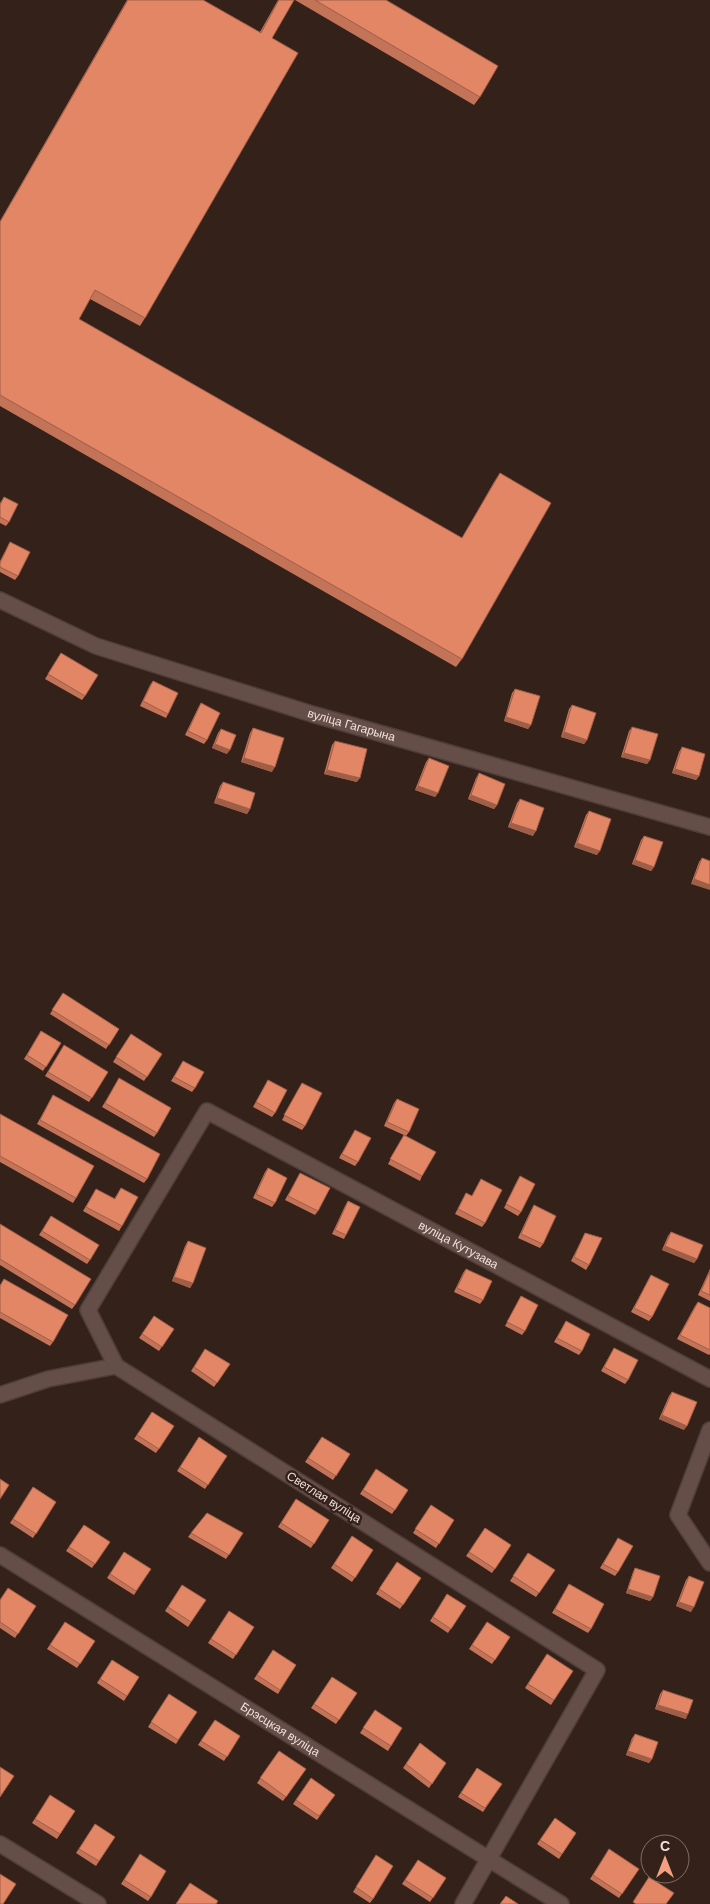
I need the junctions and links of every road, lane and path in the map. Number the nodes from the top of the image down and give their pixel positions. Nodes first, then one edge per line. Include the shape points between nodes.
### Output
1 (0, 600) edge
2 (710, 827) edge
3 (116, 1366) junction
4 (710, 1379) edge
5 (0, 1395) edge
6 (710, 1430) edge
7 (0, 1555) edge
8 (710, 1563) edge
9 (0, 1844) edge
10 (489, 1859) junction
11 (98, 1904) edge
12 (463, 1904) edge
13 (561, 1904) edge

1 - 2 street, вуліца Гагарына via 106,648 312,714
3 - 4 street, вуліца Кутузава via 88,1310 207,1111
3 - 5 street via 48,1379
3 - 10 street, Светлая вуліца via 597,1670
6 - 8 street via 678,1515
7 - 10 street, Брэсцкая вуліца
9 - 11 street
10 - 12 street
10 - 13 street, Брэсцкая вуліца

